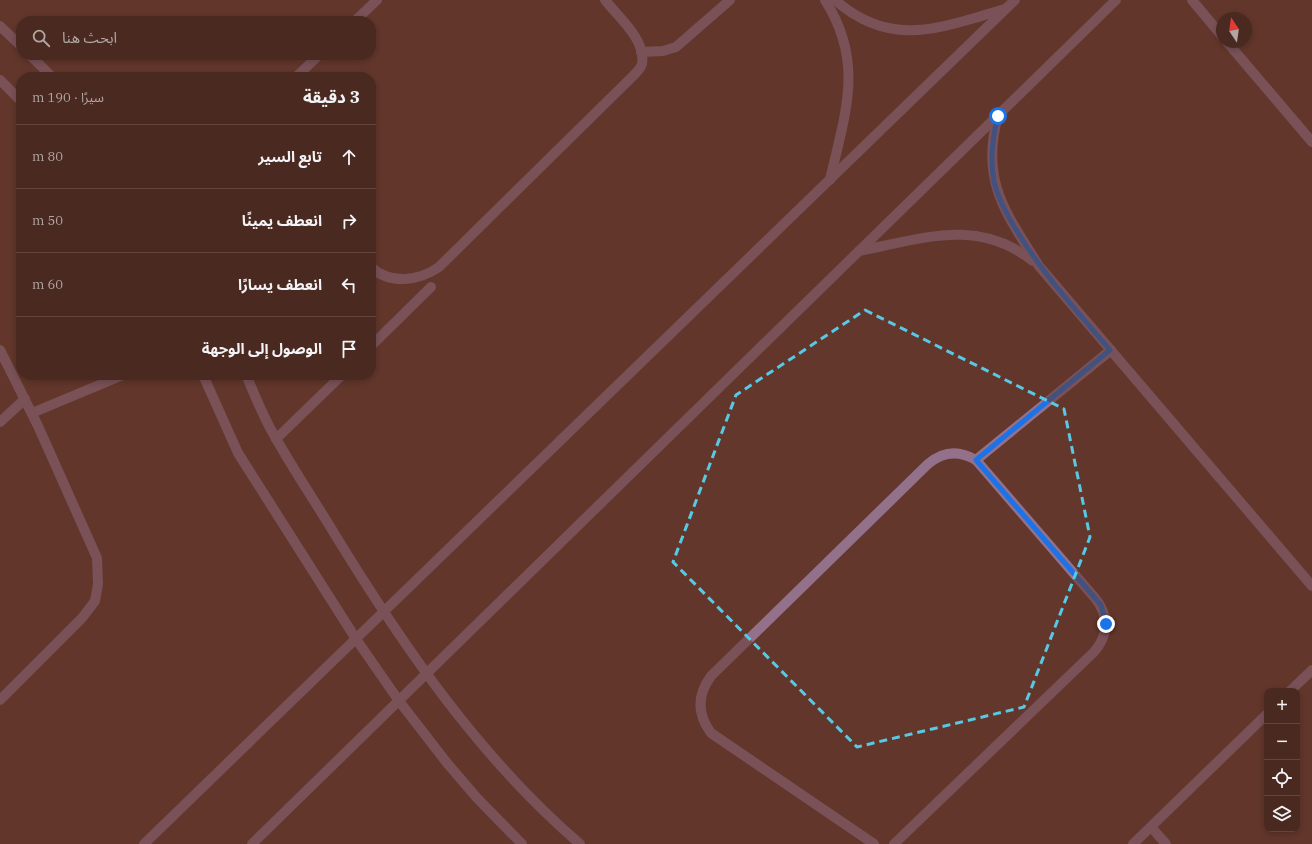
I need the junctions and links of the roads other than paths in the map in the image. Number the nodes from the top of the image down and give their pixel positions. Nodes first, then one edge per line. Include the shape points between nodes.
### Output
1 (377, 0) edge
2 (605, 0) edge
3 (730, 0) edge
4 (825, 0) edge
5 (835, 0) edge
6 (1016, 0) edge
7 (1116, 0) edge
8 (1192, 0) edge
9 (1007, 8) junction
10 (360, 16) edge
11 (0, 26) edge
12 (1216, 29) edge
13 (16, 41) edge
14 (1232, 48) edge
15 (641, 52) junction
16 (35, 60) edge
17 (314, 60) edge
18 (47, 72) edge
19 (301, 72) edge
20 (0, 80) edge
21 (16, 96) edge
22 (998, 116) junction
23 (1312, 142) edge
24 (830, 180) junction
25 (859, 251) junction
26 (1039, 266) junction
27 (376, 270) edge
28 (431, 287) dead end
29 (376, 341) edge
30 (0, 350) edge
31 (1110, 350) junction
32 (111, 380) edge
33 (205, 380) edge
34 (248, 380) edge
35 (337, 380) edge
36 (25, 399) junction
37 (32, 414) junction
38 (0, 422) edge
39 (276, 439) junction
40 (976, 460) junction
41 (1312, 586) edge
42 (384, 612) junction
43 (356, 639) junction
44 (1312, 670) edge
45 (426, 673) junction
46 (1293, 688) edge
47 (0, 700) edge
48 (399, 701) junction
49 (1264, 717) edge
50 (1151, 827) junction
51 (144, 844) edge
52 (252, 844) edge
53 (522, 844) edge
54 (580, 844) edge
55 (874, 844) edge
56 (894, 844) edge
57 (1133, 844) edge
58 (1166, 844) edge

1 - 10 street
2 - 15 street via 638,41
3 - 15 street via 676,47 663,51
4 - 24 street via 838,19 845,42 849,73 849,91
5 - 9 street via 875,24 912,31 930,30
6 - 9 street
7 - 22 street
8 - 12 street
9 - 24 street
11 - 13 street
14 - 23 street
15 - 27 street via 642,65 633,76 439,267 428,275 415,279 386,276
16 - 18 street
17 - 19 street
20 - 21 street
22 - 25 street
22 - 26 street via 992,148 994,182 1006,213
24 - 42 street
25 - 26 street via 950,233 969,234 1006,245 1024,254
25 - 45 street
26 - 31 street
28 - 29 street
30 - 36 street
31 - 40 street
31 - 41 street
32 - 37 street
33 - 43 street via 238,453
34 - 39 street
35 - 39 street
36 - 37 street
36 - 38 street
37 - 47 street via 97,558 98,584 95,601 82,618
39 - 42 street
40 - 55 street via 957,452 936,457 711,676 704,685 701,695 701,715 711,733
40 - 56 street via 1101,605 1105,614 1105,632 1094,652
42 - 43 street
42 - 45 street
43 - 48 street
43 - 51 street
44 - 46 street
45 - 48 street
45 - 54 street via 506,771
48 - 52 street
48 - 53 street via 477,798
49 - 50 street
50 - 57 street
50 - 58 street

